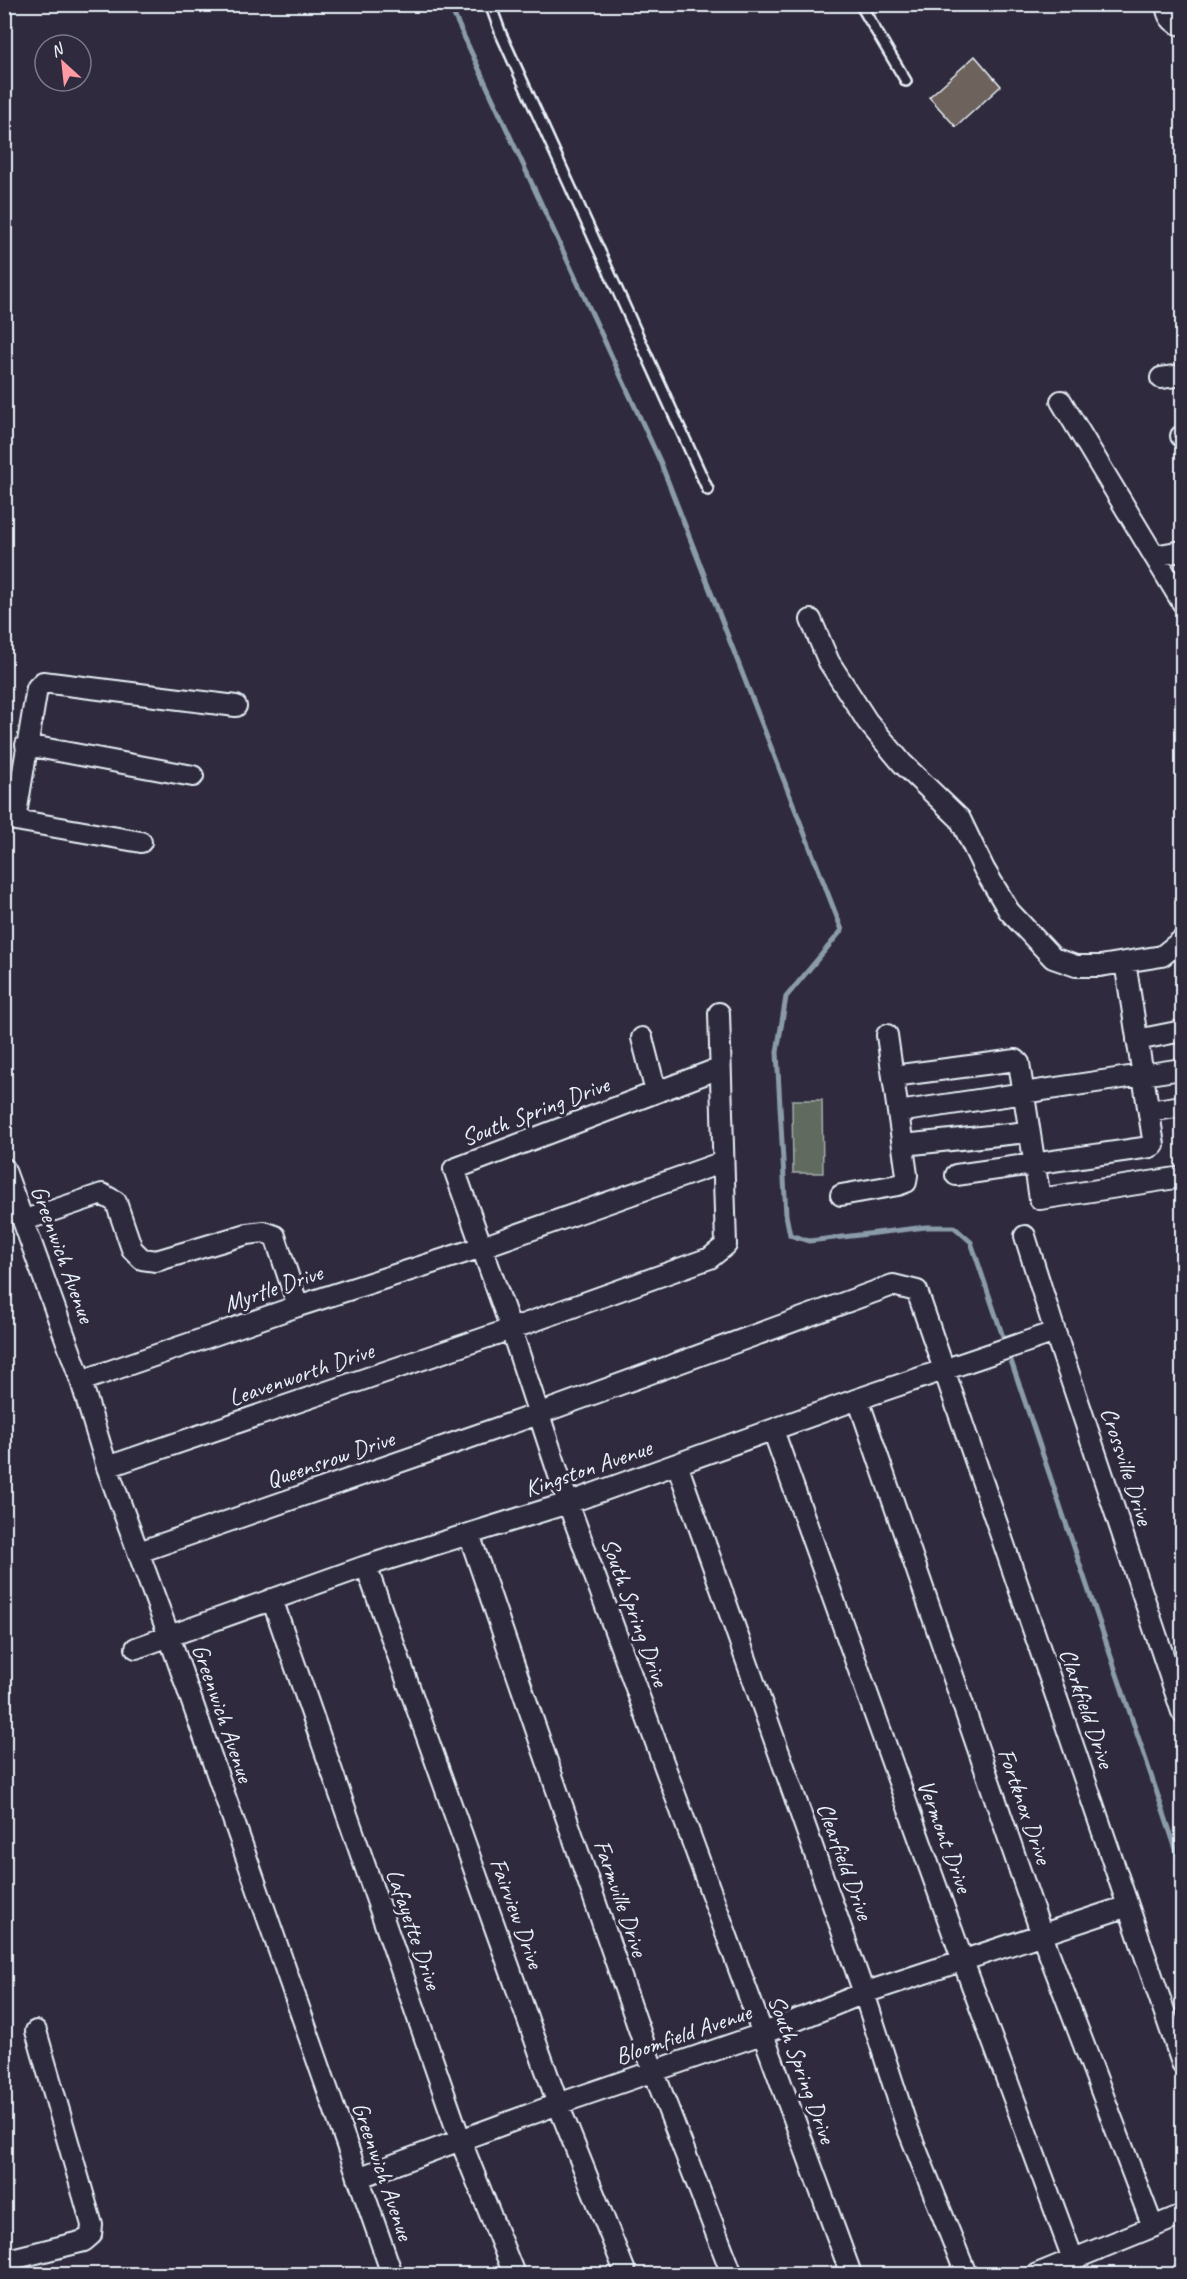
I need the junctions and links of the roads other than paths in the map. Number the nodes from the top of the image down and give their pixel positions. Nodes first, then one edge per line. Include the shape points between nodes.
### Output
1 (490, 4) edge
2 (860, 4) edge
3 (1167, 4) edge
4 (1182, 25) edge
5 (906, 81) dead end
6 (1182, 375) edge
7 (1161, 378) dead end
8 (1061, 401) dead end
9 (708, 490) dead end
10 (1182, 551) edge
11 (1154, 556) junction
12 (1182, 602) edge
13 (812, 620) dead end
14 (236, 706) dead end
15 (26, 745) junction
16 (193, 776) dead end
17 (10, 819) edge
18 (141, 843) dead end
19 (1182, 940) edge
20 (1125, 962) junction
21 (719, 1013) dead end
22 (1182, 1031) edge
23 (887, 1035) dead end
24 (642, 1038) dead end
25 (1137, 1040) junction
26 (720, 1068) junction
27 (1182, 1069) edge
28 (1144, 1076) junction
29 (893, 1077) junction
30 (656, 1092) junction
31 (1023, 1092) junction
32 (1182, 1106) edge
33 (898, 1112) junction
34 (1150, 1112) junction
35 (1028, 1132) junction
36 (903, 1145) junction
37 (723, 1162) junction
38 (1034, 1164) junction
39 (4, 1168) edge
40 (956, 1175) dead end
41 (1182, 1177) edge
42 (841, 1195) dead end
43 (25, 1220) junction
44 (1026, 1236) dead end
45 (482, 1247) junction
46 (298, 1306) junction
47 (511, 1329) junction
48 (1055, 1332) junction
49 (944, 1369) junction
50 (81, 1381) junction
51 (858, 1399) junction
52 (538, 1414) junction
53 (773, 1430) junction
54 (677, 1464) junction
55 (107, 1467) junction
56 (568, 1503) junction
57 (468, 1534) junction
58 (139, 1552) junction
59 (366, 1566) junction
60 (272, 1599) junction
61 (169, 1636) junction
62 (136, 1648) dead end
63 (1182, 1712) edge
64 (1128, 1906) junction
65 (1042, 1935) junction
66 (963, 1961) junction
67 (864, 1993) junction
68 (36, 2031) dead end
69 (762, 2034) junction
70 (1182, 2063) edge
71 (653, 2070) junction
72 (558, 2104) junction
73 (460, 2139) junction
74 (358, 2178) junction
75 (1182, 2215) edge
76 (1153, 2227) junction
77 (1073, 2259) junction
78 (4, 2261) edge
79 (392, 2274) edge
80 (514, 2274) edge
81 (627, 2274) edge
82 (732, 2274) edge
83 (851, 2274) edge
84 (966, 2274) edge
85 (1037, 2274) edge

1 - 9 lane via 510,56
2 - 5 lane
3 - 4 street via 1172,20
6 - 7 street
8 - 11 street
10 - 11 street
11 - 12 street
13 - 20 street via 829,662 867,721 902,763 960,819 1008,911 1053,958 1076,966
14 - 15 street via 43,682 37,688
15 - 16 street
15 - 17 street
17 - 18 street
19 - 20 street via 1162,956
20 - 25 street
21 - 26 street
22 - 25 street
23 - 29 street
24 - 30 street
25 - 28 street
26 - 30 street, South Spring Drive
26 - 37 street
27 - 28 street
28 - 31 street
28 - 34 street
29 - 31 street via 1012,1059 1019,1063
29 - 33 street
30 - 45 street, South Spring Drive via 454,1169
31 - 33 street
31 - 35 street
32 - 34 street
33 - 36 street
34 - 38 street via 1154,1141 1150,1147
35 - 36 street
35 - 38 street
36 - 42 street via 906,1182
37 - 45 street, Myrtle Drive
37 - 47 street, Leavenworth Drive via 726,1245 710,1258
38 - 40 street
38 - 41 street via 1040,1199
39 - 43 street, Greenwich Avenue
43 - 46 street via 102,1194 116,1202 132,1249 142,1259 156,1261 264,1232 275,1236
43 - 50 street, Greenwich Avenue
44 - 48 street, Crossville Drive
45 - 46 street, Myrtle Drive
45 - 47 street, South Spring Drive
46 - 50 street, Myrtle Drive
47 - 52 street, South Spring Drive
47 - 55 street, Leavenworth Drive
48 - 49 street, Kingston Avenue
48 - 63 street, Crossville Drive
49 - 51 street, Kingston Avenue
49 - 52 street, Clarkfield Drive via 917,1291 893,1285
49 - 64 street, Clarkfield Drive
50 - 55 street, Greenwich Avenue
51 - 53 street, Kingston Avenue
51 - 65 street, Fortknox Drive
52 - 56 street, South Spring Drive
52 - 58 street, Queensrow Drive
53 - 54 street, Kingston Avenue
53 - 66 street, Vermont Drive
54 - 56 street, Kingston Avenue
54 - 67 street, Clearfield Drive
55 - 58 street, Greenwich Avenue
56 - 57 street, Kingston Avenue
56 - 69 street, South Spring Drive
57 - 59 street, Kingston Avenue
57 - 71 street, Farmville Drive
58 - 61 street, Greenwich Avenue
59 - 60 street, Kingston Avenue
59 - 72 street, Fairview Drive
60 - 61 street, Kingston Avenue
60 - 73 street, Lafayette Drive
61 - 62 street, Kingston Avenue
61 - 74 street, Greenwich Avenue
64 - 65 street, Bloomfield Avenue
64 - 70 street, Clarkfield Drive
65 - 66 street, Bloomfield Avenue
65 - 76 street, Fortknox Drive
66 - 67 street, Bloomfield Avenue
66 - 77 street, Vermont Drive
67 - 69 street, Bloomfield Avenue
67 - 84 street, Clearfield Drive via 906,2124
68 - 78 street via 92,2225 91,2235 84,2241
69 - 71 street, Bloomfield Avenue
69 - 83 street, South Spring Drive
71 - 72 street, Bloomfield Avenue
71 - 82 street, Farmville Drive
72 - 73 street, Bloomfield Avenue
72 - 81 street, Fairview Drive
73 - 74 street, Bloomfield Avenue
73 - 80 street, Lafayette Drive
74 - 79 street, Greenwich Avenue
75 - 76 street
76 - 77 street
77 - 85 street

